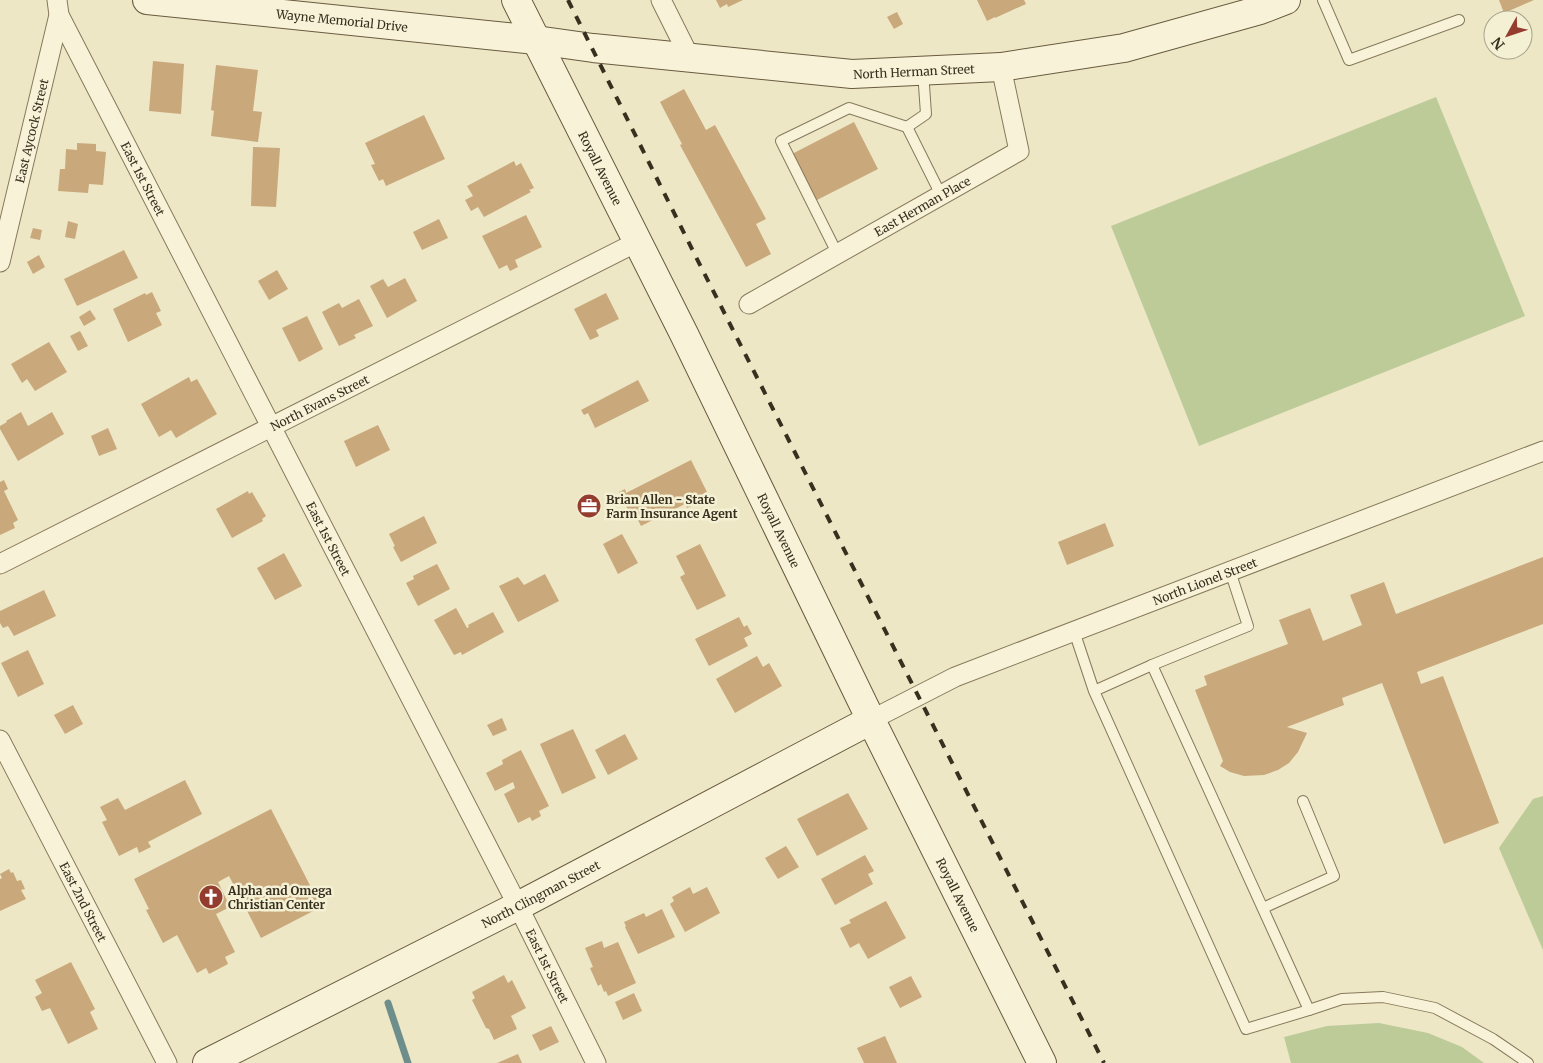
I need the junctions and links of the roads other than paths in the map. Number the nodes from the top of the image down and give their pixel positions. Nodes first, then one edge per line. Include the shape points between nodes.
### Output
1 (147, 0) edge
2 (516, 0) edge
3 (661, 0) edge
4 (1286, 0) edge
5 (1323, 0) edge
6 (58, 7) edge
7 (1459, 20) dead end
8 (536, 40) junction
9 (690, 58) junction
10 (1001, 67) junction
11 (924, 71) junction
12 (907, 127) junction
13 (940, 195) junction
14 (637, 242) junction
15 (837, 253) junction
16 (0, 262) edge
17 (749, 304) dead end
18 (271, 427) junction
19 (1543, 451) edge
20 (0, 564) edge
21 (1230, 571) junction
22 (1074, 631) junction
23 (1152, 665) junction
24 (1094, 691) junction
25 (871, 720) junction
26 (0, 740) edge
27 (1303, 802) dead end
28 (518, 906) junction
29 (1263, 908) junction
30 (1310, 1010) junction
31 (167, 1063) edge
32 (207, 1063) edge
33 (596, 1063) edge
34 (1042, 1063) edge
35 (1528, 1063) edge

1 - 8 street, Wayne Memorial Drive
2 - 8 street, Royall Avenue
3 - 9 street
4 - 10 street, North Herman Street via 1124,48
5 - 7 lane via 1349,60
6 - 16 street, East Aycock Street
6 - 18 street, East 1st Street
8 - 9 street, North Herman Street
8 - 14 street, Royall Avenue
9 - 11 street, North Herman Street via 852,74
10 - 11 street, North Herman Street
10 - 13 street, East Herman Place via 1019,151
11 - 12 lane via 926,114
12 - 13 lane
12 - 15 lane via 849,108 781,141
13 - 15 street, East Herman Place
14 - 18 street, North Evans Street
14 - 25 street, Royall Avenue
15 - 17 street, East Herman Place
18 - 20 street, North Evans Street
18 - 28 street, East 1st Street
19 - 21 street, North Lionel Street
21 - 22 street, North Lionel Street
21 - 23 lane via 1248,626
22 - 24 lane
22 - 25 street, North Lionel Street via 955,677
23 - 24 lane
23 - 29 lane
24 - 30 lane via 1246,1029
25 - 28 street, North Clingman Street
25 - 34 street, Royall Avenue
26 - 31 street, East 2nd Street
27 - 29 lane via 1334,876
28 - 32 street, North Clingman Street
28 - 33 street, East 1st Street
29 - 30 lane
30 - 35 lane via 1342,999 1383,997 1435,1008 1493,1038

